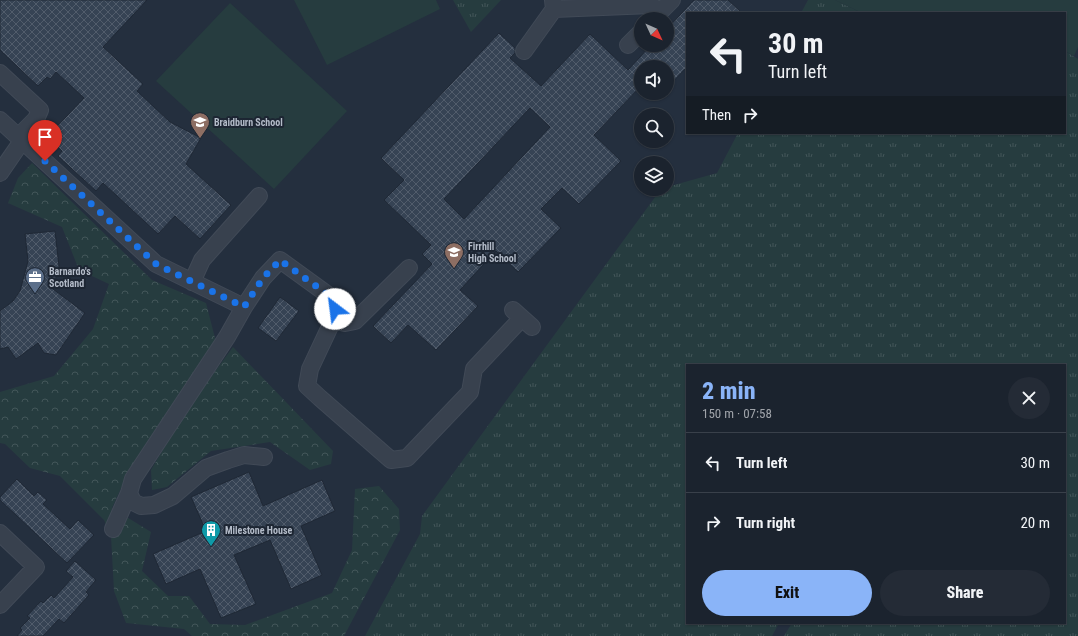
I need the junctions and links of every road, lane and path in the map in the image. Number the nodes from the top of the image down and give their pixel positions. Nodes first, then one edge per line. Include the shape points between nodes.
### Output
1 (672, 0) edge
2 (553, 4) edge
3 (655, 12) edge
4 (660, 12) edge
5 (634, 39) edge
6 (628, 45) dead end
7 (524, 51) dead end
8 (0, 73) edge
9 (0, 120) edge
10 (20, 139) junction
11 (0, 173) edge
12 (259, 196) dead end
13 (409, 268) dead end
14 (192, 282) junction
15 (244, 307) junction
16 (522, 318) dead end
17 (333, 320) junction
18 (264, 457) dead end
19 (129, 493) junction
20 (113, 529) dead end
21 (0, 533) edge
22 (3, 596) edge

1 - 4 street
2 - 3 street via 651,5
2 - 7 street
5 - 6 street
8 - 10 street via 40,110
9 - 10 street
10 - 11 street
10 - 14 street via 156,264
12 - 14 street via 202,260
13 - 17 street via 355,321 345,323
14 - 15 street
15 - 17 street via 263,278 280,260 331,297 335,309
15 - 19 street via 133,479
16 - 17 street via 474,369 470,392 407,458 391,460 308,386 310,369
18 - 19 street via 244,455 206,468 173,496 154,505 141,506 133,502
19 - 20 street
21 - 22 street via 36,567

